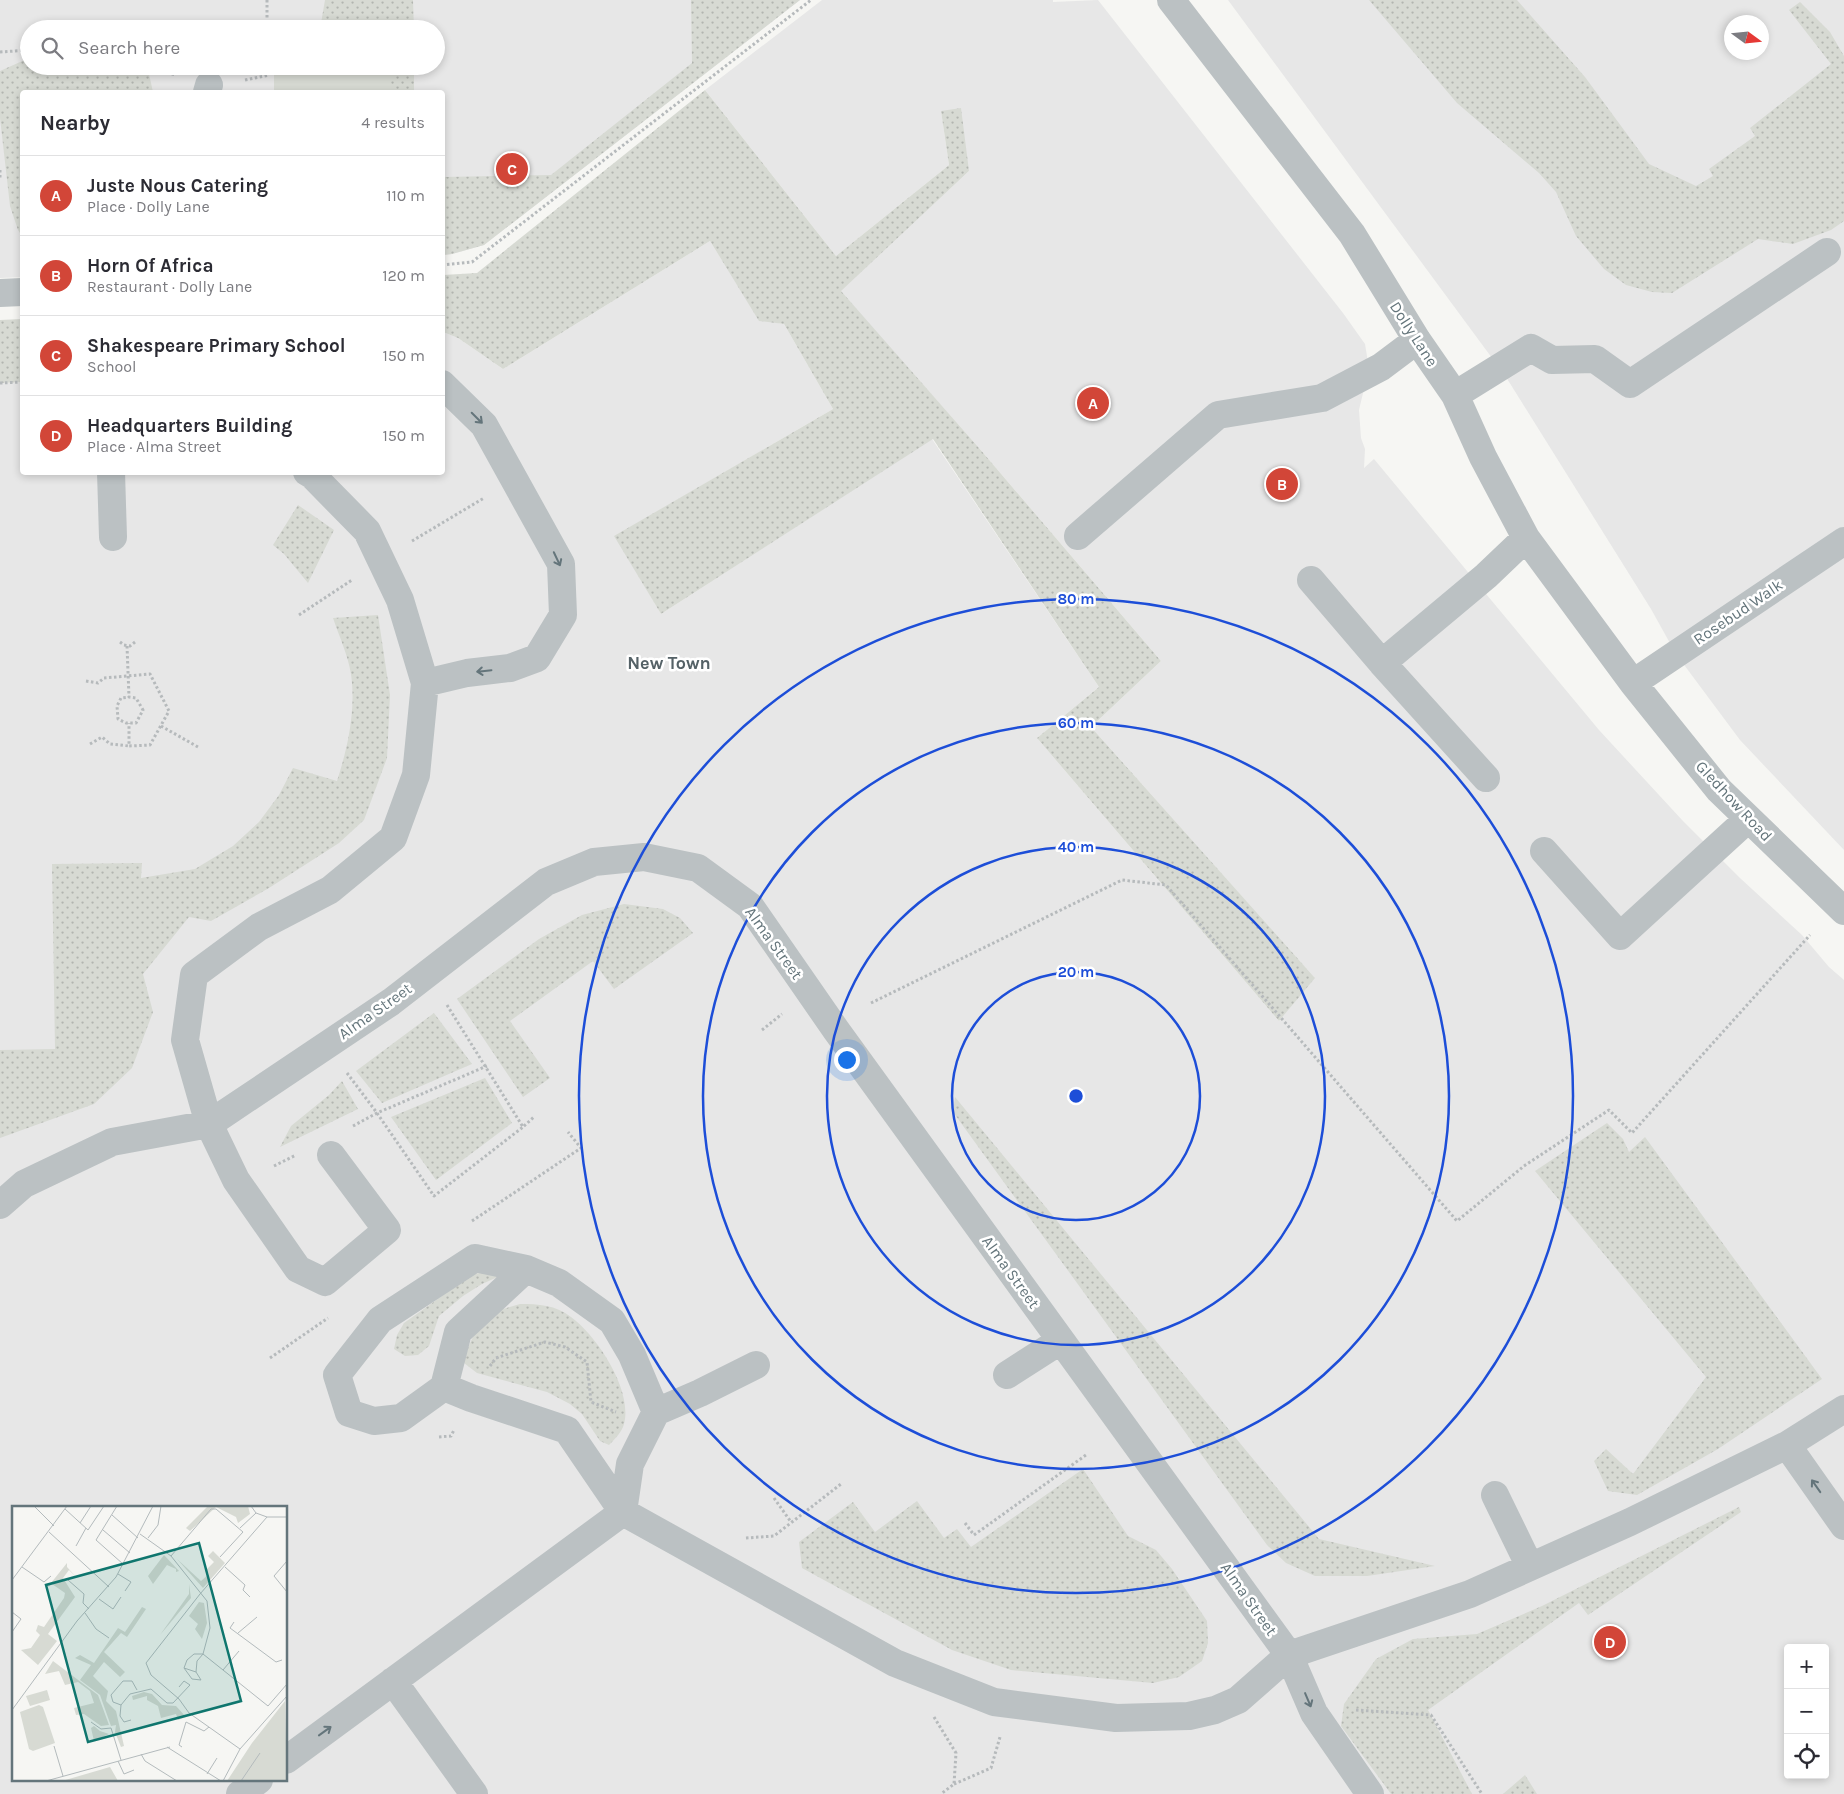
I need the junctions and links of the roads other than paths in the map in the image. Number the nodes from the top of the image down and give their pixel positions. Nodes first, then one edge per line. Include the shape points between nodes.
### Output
1 (1171, 0) edge
2 (1827, 252) dead end
3 (20, 292) edge
4 (0, 293) edge
5 (1416, 340) junction
6 (445, 387) edge
7 (1455, 395) junction
8 (111, 475) edge
9 (313, 475) edge
10 (1078, 536) dead end
11 (113, 537) dead end
12 (1526, 538) junction
13 (1844, 541) edge
14 (1311, 580) dead end
15 (1382, 663) junction
16 (424, 683) junction
17 (1633, 683) junction
18 (1486, 778) dead end
19 (1748, 819) junction
20 (1544, 850) dead end
21 (1842, 905) edge
22 (209, 1124) junction
23 (331, 1155) dead end
24 (0, 1205) edge
25 (526, 1269) junction
26 (1060, 1341) junction
27 (756, 1365) dead end
28 (1008, 1375) dead end
29 (444, 1387) junction
30 (1844, 1409) edge
31 (656, 1412) junction
32 (1787, 1445) junction
33 (1495, 1495) dead end
34 (623, 1512) junction
35 (1844, 1526) edge
36 (1530, 1567) junction
37 (1289, 1655) junction
38 (394, 1681) junction
39 (288, 1759) edge
40 (256, 1782) edge
41 (240, 1794) edge
42 (474, 1794) edge
43 (1370, 1794) edge

1 - 5 street, Dolly Lane via 1352,234
2 - 7 street via 1630,384 1595,359 1552,360 1531,348
3 - 4 street
5 - 7 street, Dolly Lane
5 - 10 street via 1381,367 1322,398 1218,415
6 -> 16 street via 484,425 561,564 562,615 537,658 510,668
7 - 12 street, Dolly Lane
8 - 11 street
9 - 16 street via 367,530 400,600
12 - 15 street
12 - 17 street, Dolly Lane
13 - 17 street, Rosebud Walk
14 - 15 street
15 - 18 street
16 - 22 street via 416,775 393,838 330,890 259,927 194,976 185,1040
17 - 19 street, Gledhow Road via 1718,790
19 - 20 street via 1620,936
19 - 21 street, Gledhow Road
22 - 23 street via 236,1180 298,1269 325,1282 387,1230
22 - 24 street, Alma Street via 112,1142 24,1184
22 - 26 street, Alma Street via 391,1002 546,882 594,862 644,857 698,868 750,906
25 - 29 street via 458,1332
25 - 29 street via 475,1258 380,1320 336,1375 349,1413 374,1421 401,1418
25 - 31 street via 559,1282 612,1321 632,1355
26 - 28 street
26 - 37 street, Alma Street
27 - 31 street
29 - 34 street via 567,1430
30 - 32 street
31 - 34 street via 630,1464
35 -> 32 street
32 - 36 street
33 - 36 street
34 - 37 street via 895,1663 994,1702 1116,1718 1189,1716 1238,1700
34 - 38 street
36 - 37 street via 1463,1598
37 -> 43 street, Alma Street via 1314,1713
39 -> 38 street
38 - 42 street
40 - 41 street

